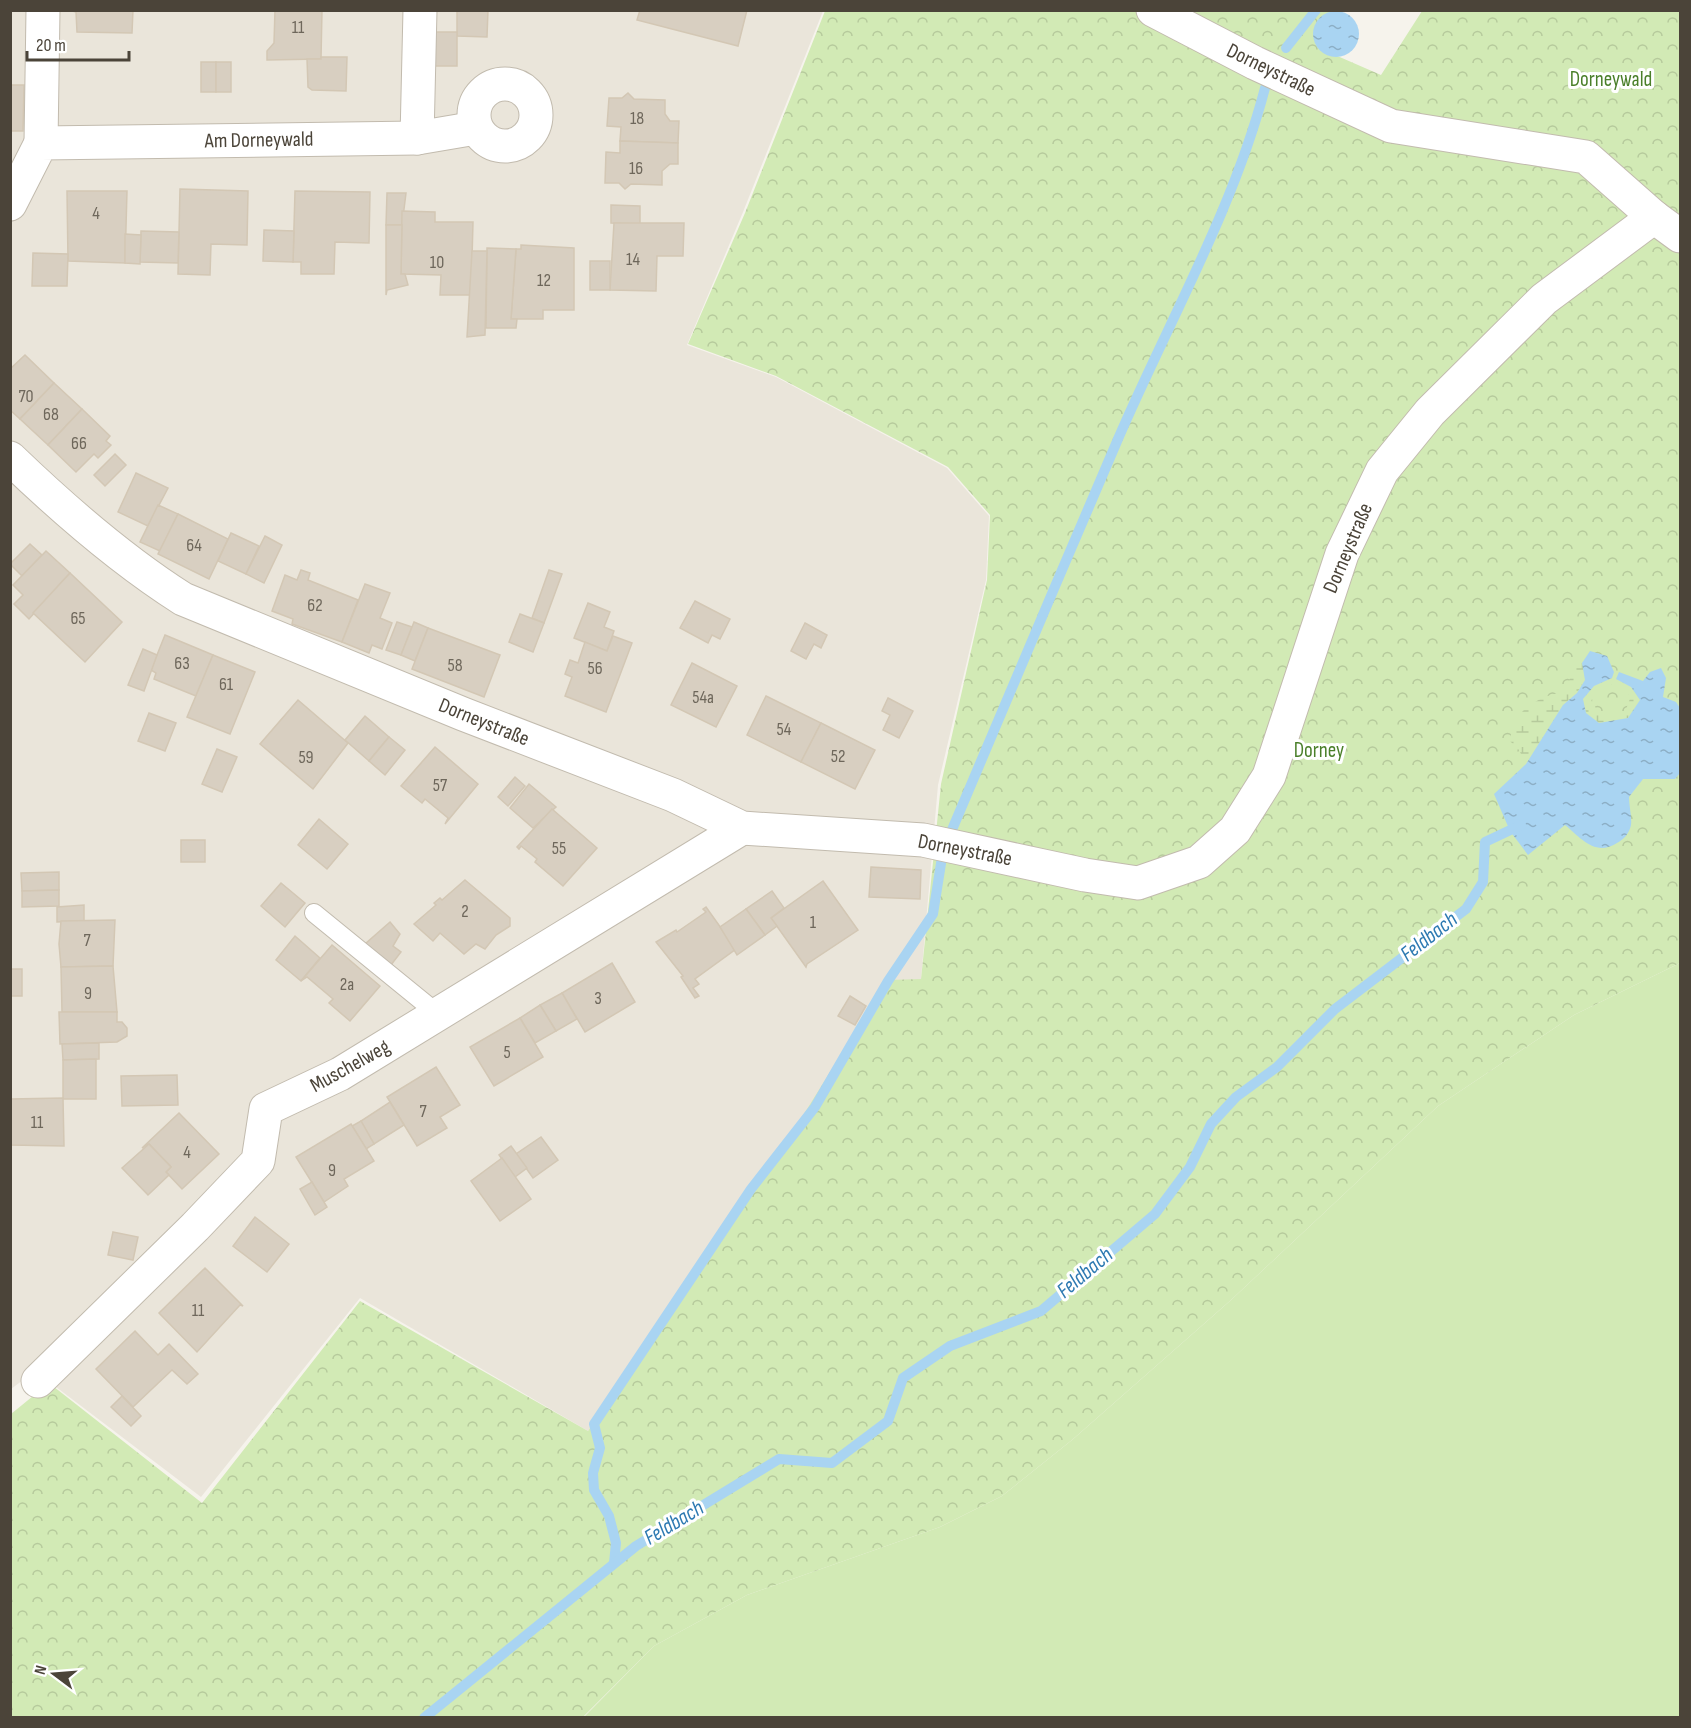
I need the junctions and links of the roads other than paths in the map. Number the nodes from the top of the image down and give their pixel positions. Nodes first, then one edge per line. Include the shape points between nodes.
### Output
1 (43, 10) edge
2 (420, 10) edge
3 (1153, 10) edge
4 (476, 128) dead end
5 (417, 138) junction
6 (41, 143) junction
7 (10, 204) edge
8 (1654, 217) junction
9 (1680, 236) edge
10 (10, 458) edge
11 (742, 828) junction
12 (314, 913) dead end
13 (438, 1014) junction
14 (38, 1382) dead end

1 - 6 street
2 - 5 street
3 - 8 street, Dorneystraße via 1391,126 1586,157
4 - 5 street, Am Dorneywald
5 - 6 street, Am Dorneywald
6 - 7 street
8 - 9 street, Dorneystraße
8 - 11 street, Dorneystraße via 1544,299 1430,412 1382,471 1342,554 1269,776 1235,830 1199,862 1138,883 923,840
10 - 11 street, Dorneystraße via 51,498 142,573 183,599 673,795
11 - 13 street, Muschelweg
12 - 13 lane
13 - 14 street, Muschelweg via 340,1074 266,1109 258,1161

